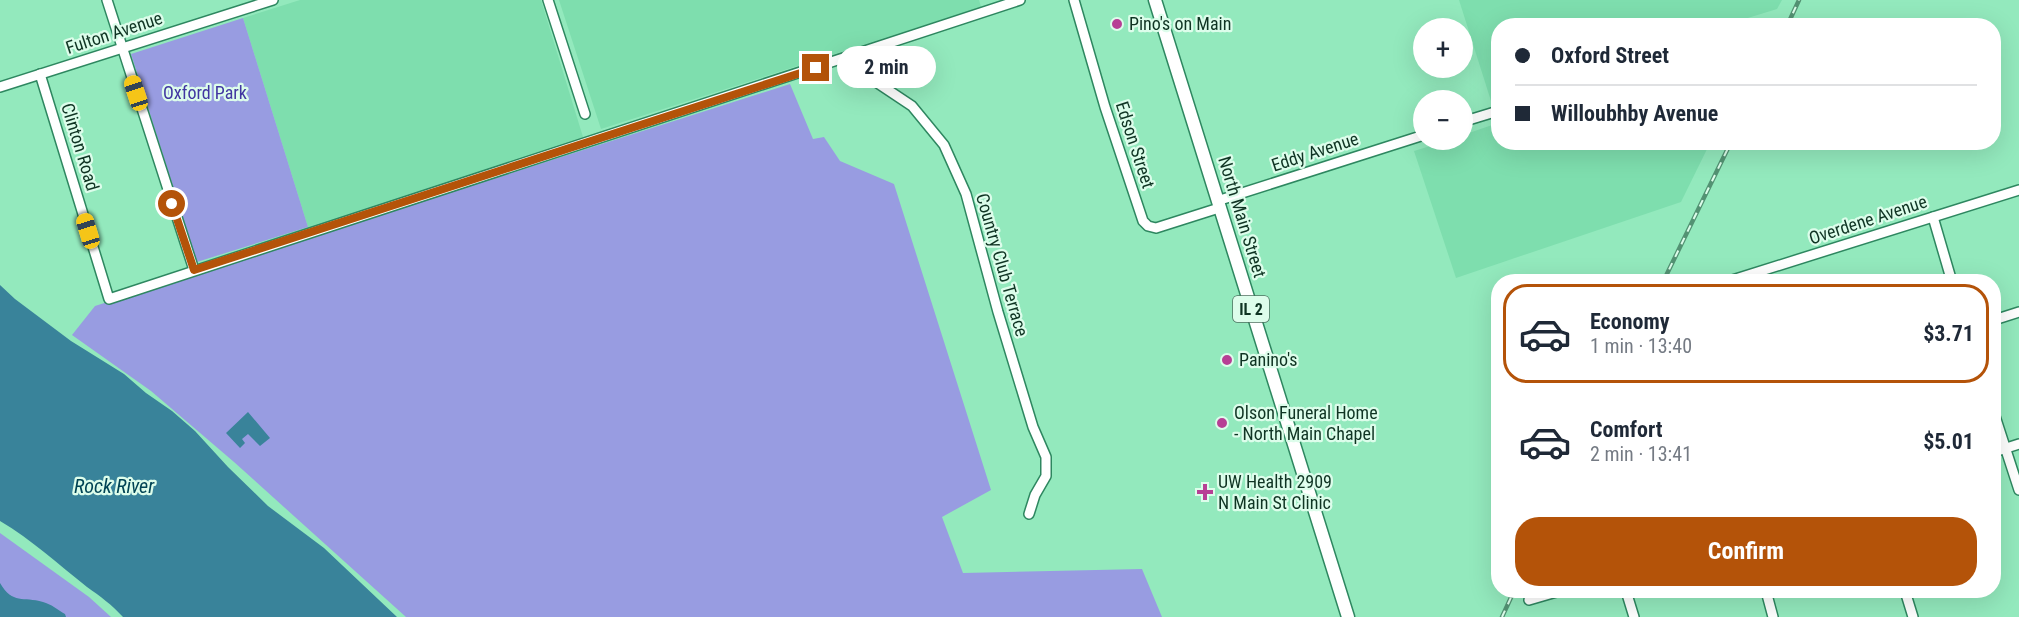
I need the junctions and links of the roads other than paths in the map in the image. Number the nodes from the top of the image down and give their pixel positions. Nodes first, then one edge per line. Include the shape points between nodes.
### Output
1 (107, 0) edge
2 (273, 0) edge
3 (548, 0) edge
4 (1020, 0) edge
5 (1074, 0) edge
6 (1155, 0) edge
7 (255, 3) edge
8 (992, 4) edge
9 (122, 48) junction
10 (860, 54) junction
11 (40, 74) junction
12 (0, 87) edge
13 (1491, 113) edge
14 (585, 114) dead end
15 (1473, 119) edge
16 (1413, 139) edge
17 (2019, 190) edge
18 (1218, 204) junction
19 (1933, 217) junction
20 (194, 270) junction
21 (1751, 274) edge
22 (1950, 274) edge
23 (2019, 312) edge
24 (2001, 318) edge
25 (2001, 433) edge
26 (2019, 444) edge
27 (2006, 448) junction
28 (2001, 450) edge
29 (2019, 490) edge
30 (1029, 514) dead end
31 (1536, 598) edge
32 (1628, 598) edge
33 (1768, 598) edge
34 (1907, 598) edge
35 (1529, 600) dead end
36 (1348, 617) edge
37 (1634, 617) edge
38 (1773, 617) edge
39 (1913, 617) edge

1 - 9 street
2 - 7 street, Fulton Avenue
3 - 14 street
4 - 8 street
5 - 18 street, Edson Street via 1143,221 1156,228
6 - 18 main road, North Main Street / IL 2
7 - 9 street, Fulton Avenue
8 - 10 street
9 - 11 street, Fulton Avenue
9 - 20 street
10 - 20 street
10 - 30 street, Country Club Terrace via 876,82 912,106 944,145 966,194 998,312 1046,457 1046,476
11 - 12 street, Fulton Avenue
11 - 20 street, Clinton Road via 109,299
13 - 15 street
16 - 18 street, Eddy Avenue
17 - 19 street, Overdene Avenue
18 - 36 main road, North Main Street / IL 2
19 - 21 street, Overdene Avenue
19 - 22 street
23 - 24 street
25 - 27 street
26 - 27 street
27 - 28 street
27 - 29 street
31 - 35 street
32 - 37 street
33 - 38 street
34 - 39 street

